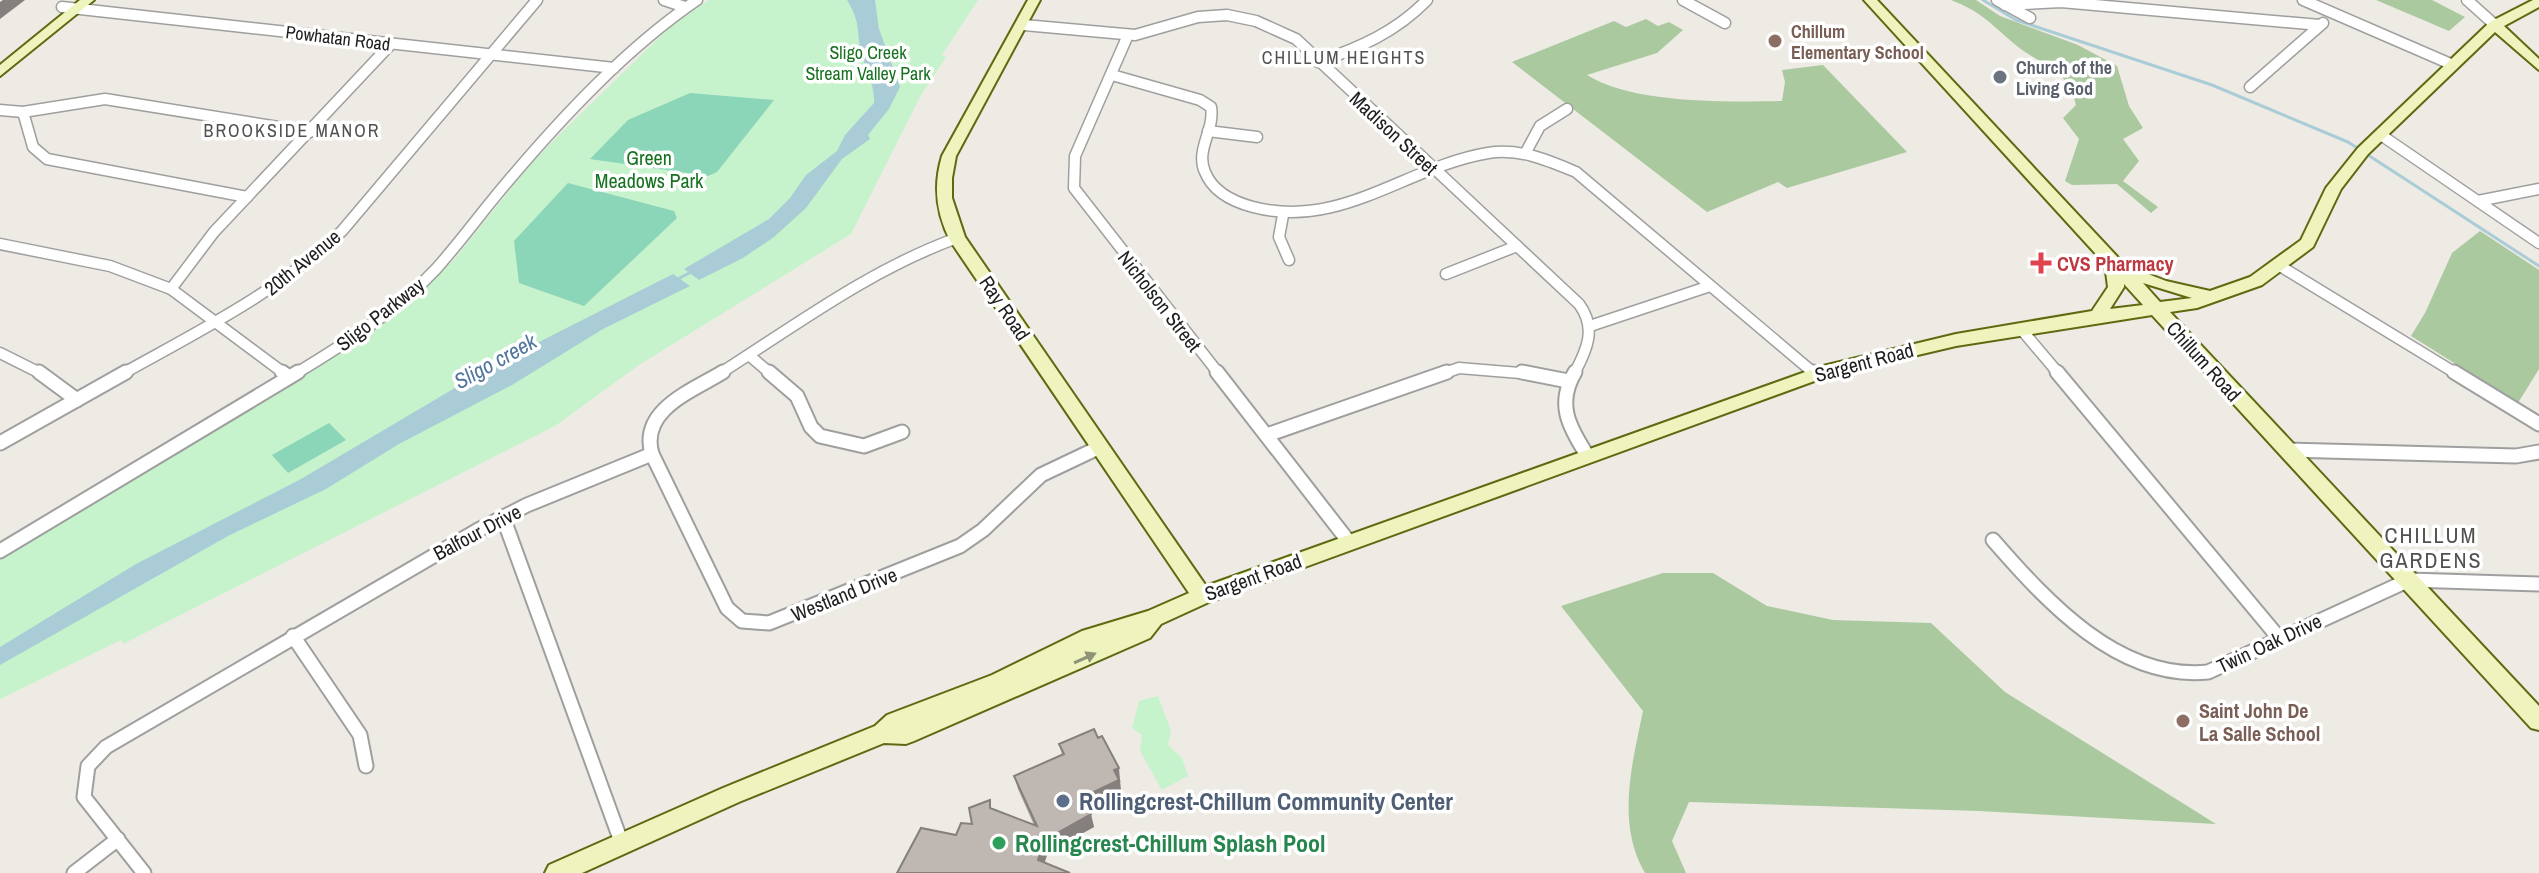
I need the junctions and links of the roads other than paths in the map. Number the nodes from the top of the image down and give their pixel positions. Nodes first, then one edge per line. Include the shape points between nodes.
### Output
1 (98, 0) edge
2 (537, 0) edge
3 (664, 0) edge
4 (697, 0) edge
5 (1034, 0) edge
6 (1427, 0) edge
7 (1683, 0) edge
8 (1870, 0) edge
9 (2303, 0) edge
10 (2467, 0) edge
11 (2539, 2) edge
12 (2001, 3) edge
13 (77, 5) edge
14 (685, 7) junction
15 (2336, 15) junction
16 (2030, 18) dead end
17 (1725, 23) dead end
18 (1024, 25) junction
19 (2320, 25) junction
20 (2495, 25) junction
21 (1128, 35) junction
22 (391, 44) junction
23 (2473, 46) junction
24 (491, 55) junction
25 (2527, 55) junction
26 (0, 57) edge
27 (1318, 62) junction
28 (2453, 65) junction
29 (2539, 66) edge
30 (614, 68) junction
31 (0, 72) edge
32 (1112, 75) junction
33 (2250, 87) dead end
34 (1567, 109) dead end
35 (0, 110) edge
36 (23, 112) junction
37 (1208, 131) junction
38 (310, 132) junction
39 (2381, 135) junction
40 (1257, 137) dead end
41 (1526, 152) junction
42 (1430, 167) junction
43 (2539, 189) edge
44 (247, 197) junction
45 (2478, 201) junction
46 (1283, 215) junction
47 (957, 238) junction
48 (2539, 243) edge
49 (0, 244) edge
50 (1517, 246) junction
51 (1289, 260) dead end
52 (2113, 264) junction
53 (2280, 266) junction
54 (1446, 274) dead end
55 (1710, 286) junction
56 (171, 289) junction
57 (2214, 298) junction
58 (2156, 309) junction
59 (2097, 316) junction
60 (218, 322) junction
61 (1590, 326) junction
62 (2021, 329) junction
63 (0, 353) edge
64 (750, 356) junction
65 (1815, 374) junction
66 (289, 377) junction
67 (1568, 381) junction
68 (77, 400) junction
69 (2539, 424) edge
70 (902, 432) dead end
71 (1267, 435) junction
72 (0, 443) edge
73 (1100, 447) junction
74 (2286, 450) junction
75 (2539, 452) edge
76 (652, 454) junction
77 (1587, 455) junction
78 (503, 517) junction
79 (1993, 540) dead end
80 (1349, 542) junction
81 (0, 551) edge
82 (2409, 580) junction
83 (2539, 584) edge
84 (1202, 596) junction
85 (293, 636) junction
86 (2279, 638) junction
87 (2539, 721) edge
88 (366, 766) dead end
89 (118, 839) junction
90 (622, 844) junction
91 (74, 873) edge
92 (144, 873) edge
93 (557, 873) edge

1 - 13 street
2 - 24 street, 20th Avenue
3 - 14 street
4 - 14 street, Sligo Parkway
5 - 18 main road, Ray Road
6 - 27 street via 1381,37
7 - 17 street
8 - 52 main road, Chillum Road
9 - 15 street
10 - 20 street
11 - 20 main road, Sargent Road
12 - 16 street
12 - 19 street via 2061,2
13 - 22 street, Powhatan Road
13 - 26 main road
13 - 31 main road
14 - 30 street, Sligo Parkway
15 - 19 street
15 - 28 street
18 - 21 street, Madison Street
18 - 47 main road, Ray Road via 944,171 945,210
19 - 33 street
20 - 23 main road, Sargent Road
20 - 25 main road
21 - 27 street, Madison Street via 1195,18 1240,17 1281,30
21 - 32 street, Nicholson Street
22 - 24 street, Powhatan Road
22 - 38 street
23 - 25 main road via 2494,45
23 - 28 main road, Sargent Road
24 - 30 street, Powhatan Road
24 - 60 street, 20th Avenue via 342,231 293,274
25 - 29 main road
27 - 42 street, Madison Street
28 - 39 main road, Sargent Road
30 - 66 street, Sligo Parkway via 511,177 434,271 368,326
32 - 37 street via 1207,104 1213,111
32 - 71 street, Nicholson Street via 1075,156 1074,188
34 - 41 street via 1540,126
35 - 36 street
36 - 38 street via 105,99
36 - 44 street via 33,147 47,159
37 - 40 street
37 - 46 street via 1200,159 1211,184 1246,206
38 - 44 street
39 - 45 street
39 - 53 main road, Sargent Road via 2334,188 2307,243
41 - 42 street
41 - 55 street via 1576,172
42 - 46 street via 1343,207
42 - 50 street, Madison Street
43 - 45 street
44 - 56 street
45 - 48 street
46 - 51 street via 1279,237
47 - 64 street via 898,261
47 - 73 main road, Ray Road
49 - 56 street via 110,266
50 - 54 street
50 - 61 street, Madison Street via 1576,302
52 - 57 main road via 2162,285
52 - 58 main road, Chillum Road
52 - 59 main road via 2116,287
53 - 57 main road, Sargent Road
53 - 69 street
55 - 61 street
55 - 65 street
56 - 60 street
57 - 58 main road, Sargent Road
58 - 59 main road, Sargent Road
58 - 74 main road, Chillum Road
59 - 62 main road, Sargent Road
60 - 66 street
60 - 68 street, 20th Avenue
61 - 67 street
62 - 65 main road, Sargent Road
62 - 86 street
63 - 68 street via 41,373
64 - 70 street via 797,396 820,436 864,446
64 - 76 street via 658,415 647,435
65 - 77 main road, Sargent Road
66 - 81 street, Sligo Parkway
67 - 71 street via 1459,368
67 - 77 street via 1566,419
68 - 72 street, 20th Avenue
71 - 80 street, Nicholson Street
73 - 76 street, Westland Drive via 1041,475 960,546 761,624 742,621 727,608
73 - 84 main road, Ray Road
74 - 75 street via 2516,456
74 - 82 main road, Chillum Road
76 - 78 street, Balfour Drive
77 - 80 main road, Sargent Road
78 - 85 street, Balfour Drive
78 - 90 street
79 - 86 street, Twin Oak Drive via 2102,643 2150,669 2198,675
80 - 84 main road, Sargent Road
82 - 83 street, Twin Oak Drive
82 - 86 street, Twin Oak Drive
82 - 87 main road, Chillum Road
84 - 90 main road, Sargent Road via 1153,618 1143,632 1031,682 906,734 883,733
85 - 88 street via 360,735
85 - 89 street, Balfour Drive via 133,728 95,756 85,777 84,797
89 - 91 street
89 - 92 street, Balfour Drive
90 - 93 main road, Sargent Road

